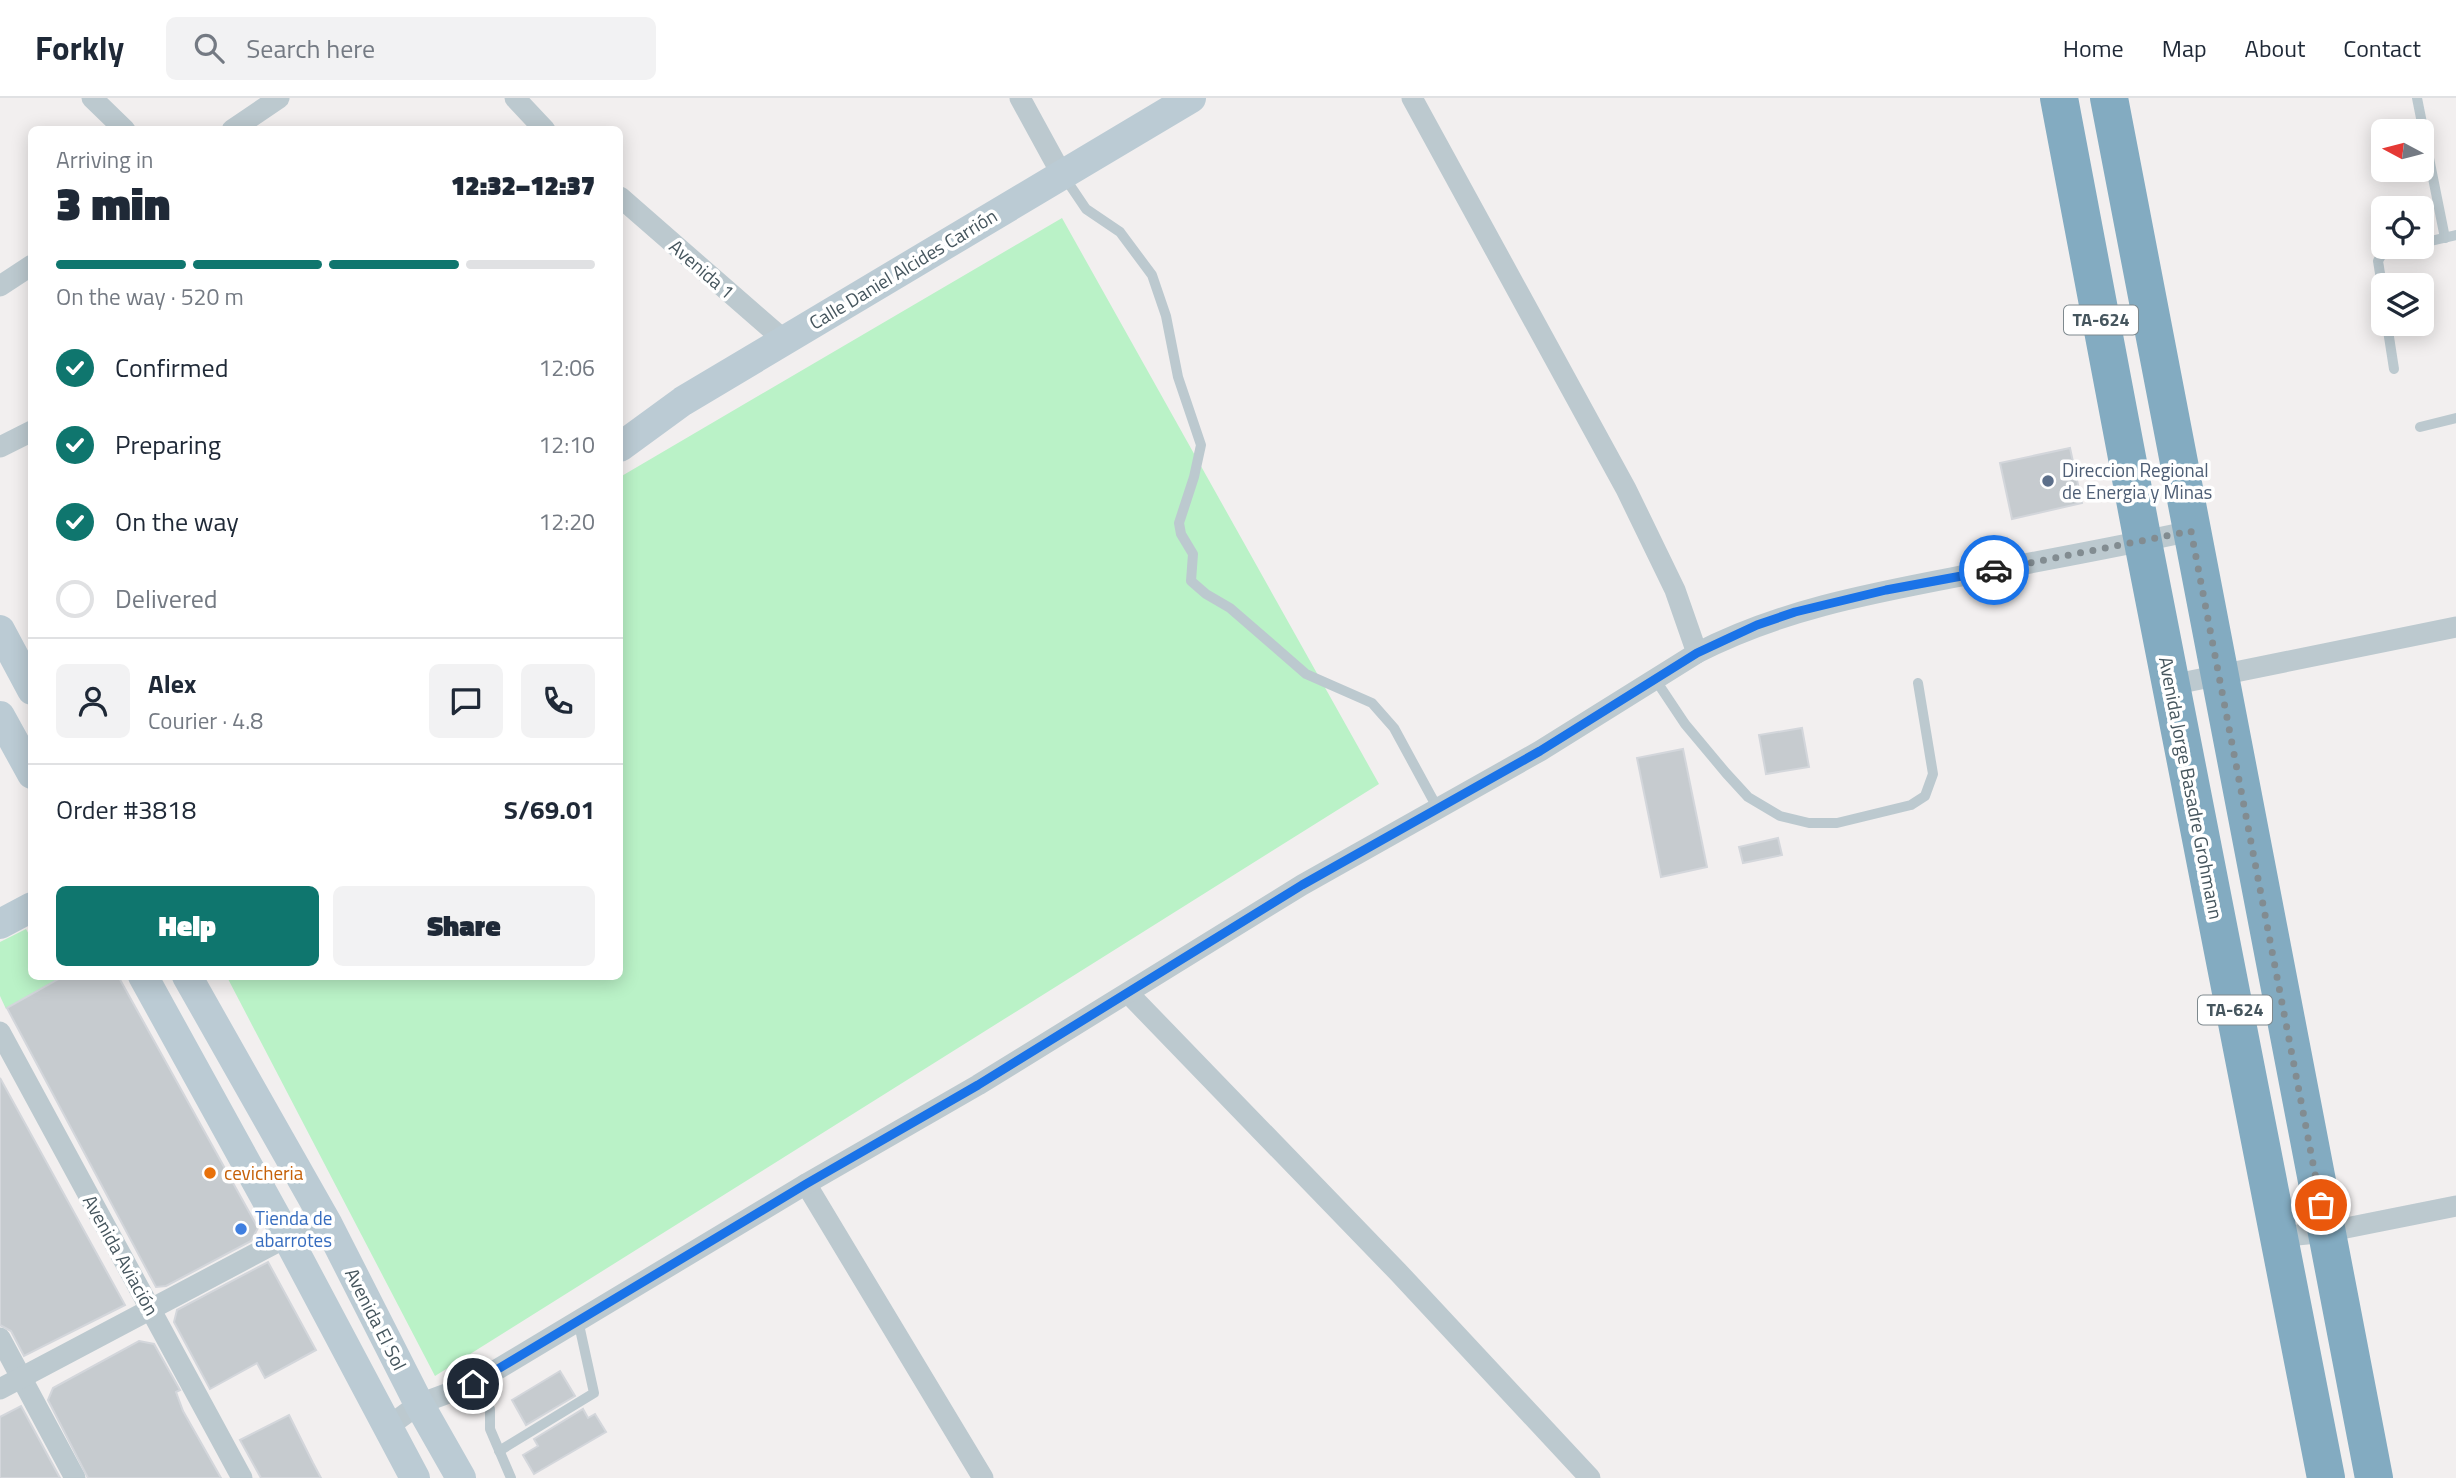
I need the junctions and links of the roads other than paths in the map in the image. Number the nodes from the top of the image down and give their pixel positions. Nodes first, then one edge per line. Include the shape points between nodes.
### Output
1 (92, 98) edge
2 (279, 98) edge
3 (515, 98) edge
4 (1020, 98) edge
5 (1191, 98) edge
6 (1412, 98) edge
7 (2059, 98) edge
8 (2109, 98) edge
9 (2417, 98) edge
10 (121, 126) edge
11 (238, 126) edge
12 (541, 126) edge
13 (1061, 173) junction
14 (623, 200) edge
15 (2450, 237) edge
16 (28, 268) edge
17 (0, 286) edge
18 (2389, 336) edge
19 (785, 341) junction
20 (2394, 369) dead end
21 (2456, 418) edge
22 (2420, 427) dead end
23 (28, 432) edge
24 (623, 445) edge
25 (0, 447) edge
26 (2191, 531) junction
27 (2143, 542) junction
28 (2456, 627) edge
29 (0, 630) edge
30 (1697, 653) junction
31 (2218, 675) junction
32 (1655, 680) junction
33 (28, 682) edge
34 (1918, 683) dead end
35 (2171, 685) junction
36 (0, 716) edge
37 (28, 767) edge
38 (1437, 809) junction
39 (28, 909) edge
40 (0, 924) edge
41 (144, 980) edge
42 (189, 980) edge
43 (1129, 994) junction
44 (0, 1032) edge
45 (806, 1184) junction
46 (2456, 1206) edge
47 (328, 1225) junction
48 (2326, 1232) junction
49 (287, 1237) junction
50 (2279, 1237) junction
51 (150, 1308) junction
52 (578, 1320) junction
53 (0, 1338) edge
54 (21, 1378) junction
55 (473, 1384) junction
56 (0, 1389) edge
57 (419, 1404) junction
58 (388, 1426) junction
59 (499, 1451) junction
60 (75, 1478) edge
61 (242, 1478) edge
62 (415, 1478) edge
63 (461, 1478) edge
64 (511, 1478) edge
65 (984, 1478) edge
66 (1590, 1478) edge
67 (2326, 1478) edge
68 (2374, 1478) edge

1 - 10 street
2 - 11 street
3 - 12 street
4 - 13 street
5 - 13 main road, Calle Daniel Alcides Carrión
6 - 30 street via 1626,489 1675,590
7 - 27 highway, Avenida Jorge Basadre Grohmann / TA-624
8 - 26 highway, TA-624
9 - 15 lane
13 - 19 main road, Calle Daniel Alcides Carrión
13 - 38 lane via 1086,209 1120,232 1152,275 1166,316 1178,377 1201,444 1179,523 1193,554 1191,581 1307,674 1372,703 1394,729
14 - 19 street, Avenida 1
16 - 17 street
18 - 20 lane
19 - 24 main road, Calle Daniel Alcides Carrión via 683,401
21 - 22 lane
23 - 25 street
26 - 27 street
26 - 31 highway, TA-624
27 - 30 street via 1886,590 1795,612
27 - 35 highway, Avenida Jorge Basadre Grohmann / TA-624
28 - 31 street
29 - 33 main road
30 - 32 street
31 - 35 street
31 - 48 highway, TA-624
32 - 34 lane via 1748,797 1780,816 1809,823 1837,823 1911,805 1925,796 1933,774
32 - 38 street
35 - 50 highway, Avenida Jorge Basadre Grohmann / TA-624
36 - 37 main road
38 - 43 street via 1238,923
39 - 40 main road
41 - 49 main road, Avenida El Sol
42 - 47 main road, Avenida El Sol
43 - 45 street
43 - 66 street
44 - 51 street, Avenida Aviación
45 - 52 street
45 - 65 street
46 - 48 street
47 - 49 street
47 - 57 main road, Avenida El Sol
48 - 50 street
48 - 68 highway, TA-624
49 - 51 street
49 - 58 main road, Avenida El Sol
50 - 67 highway, Avenida Jorge Basadre Grohmann / TA-624
51 - 54 street
51 - 61 street, Avenida Aviación
52 - 55 street
52 - 59 lane via 594,1393
53 - 54 street
54 - 56 street
54 - 60 street
55 - 57 street
55 - 59 lane via 490,1409 490,1429
57 - 58 street
57 - 63 main road, Avenida El Sol
58 - 62 main road, Avenida El Sol
59 - 64 lane

